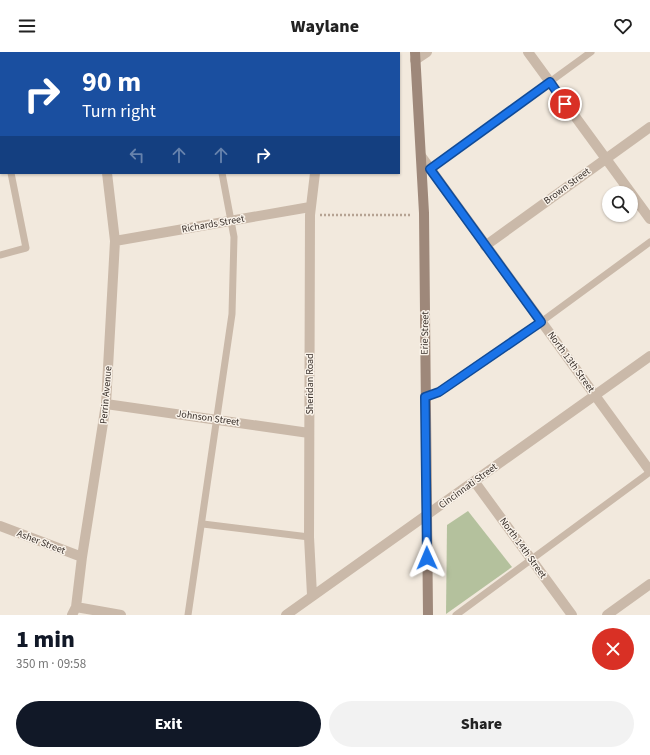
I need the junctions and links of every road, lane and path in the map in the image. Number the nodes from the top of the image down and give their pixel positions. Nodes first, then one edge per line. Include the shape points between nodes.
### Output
1 (427, 52) edge
2 (528, 52) edge
3 (591, 52) edge
4 (415, 56) edge
5 (550, 82) junction
6 (650, 127) edge
7 (421, 156) junction
8 (605, 159) junction
9 (430, 169) junction
10 (11, 174) edge
11 (106, 174) edge
12 (222, 174) edge
13 (315, 174) edge
14 (626, 186) edge
15 (638, 203) edge
16 (310, 211) junction
17 (412, 215) dead end
18 (650, 219) edge
19 (230, 221) junction
20 (115, 241) junction
21 (650, 242) edge
22 (485, 246) junction
23 (0, 255) edge
24 (541, 322) junction
25 (650, 356) edge
26 (595, 395) junction
27 (425, 397) junction
28 (106, 404) junction
29 (216, 419) junction
30 (309, 433) junction
31 (650, 472) edge
32 (474, 481) junction
33 (427, 516) junction
34 (203, 524) junction
35 (0, 526) edge
36 (309, 537) junction
37 (82, 557) junction
38 (531, 559) junction
39 (650, 584) edge
40 (312, 595) junction
41 (74, 611) edge
42 (121, 615) edge
43 (188, 615) edge
44 (286, 615) edge
45 (428, 615) edge
46 (456, 615) edge
47 (572, 615) edge
48 (607, 615) edge

1 - 4 street
2 - 5 street
3 - 5 lane
4 - 7 street, Erie Street
5 - 8 street
5 - 9 lane
6 - 8 street, Brown Street
7 - 9 street, North 13th Street
7 - 27 street, Erie Street via 426,296
8 - 14 street
8 - 22 street, Brown Street
9 - 22 street, North 13th Street
10 - 23 lane via 26,248
11 - 20 street, Perrin Avenue
12 - 19 lane
13 - 16 street, Sheridan Road
15 - 18 street
16 - 17 path
16 - 19 street, Richards Street
16 - 30 street, Sheridan Road
19 - 20 street, Richards Street
19 - 29 lane via 234,237 232,314
20 - 28 street, Perrin Avenue
21 - 24 lane
22 - 24 street, North 13th Street
24 - 26 street, North 13th Street
24 - 27 lane via 439,392
25 - 26 street, Cincinnati Street
26 - 31 street, North 13th Street
26 - 32 street, Cincinnati Street
27 - 33 street, Erie Street
28 - 29 street, Johnson Street
28 - 37 street, Perrin Avenue
29 - 30 street, Johnson Street
29 - 34 lane
30 - 36 street, Sheridan Road
31 - 38 lane
32 - 33 street, Cincinnati Street
32 - 38 street, North 14th Street
33 - 40 street, Cincinnati Street
33 - 45 street, Erie Street
34 - 36 lane
34 - 43 lane
35 - 37 street, Asher Street
36 - 40 street, Sheridan Road
37 - 41 street, Perrin Avenue
38 - 46 lane
38 - 47 street, North 14th Street
39 - 48 street
40 - 44 street, Cincinnati Street
41 - 42 street

